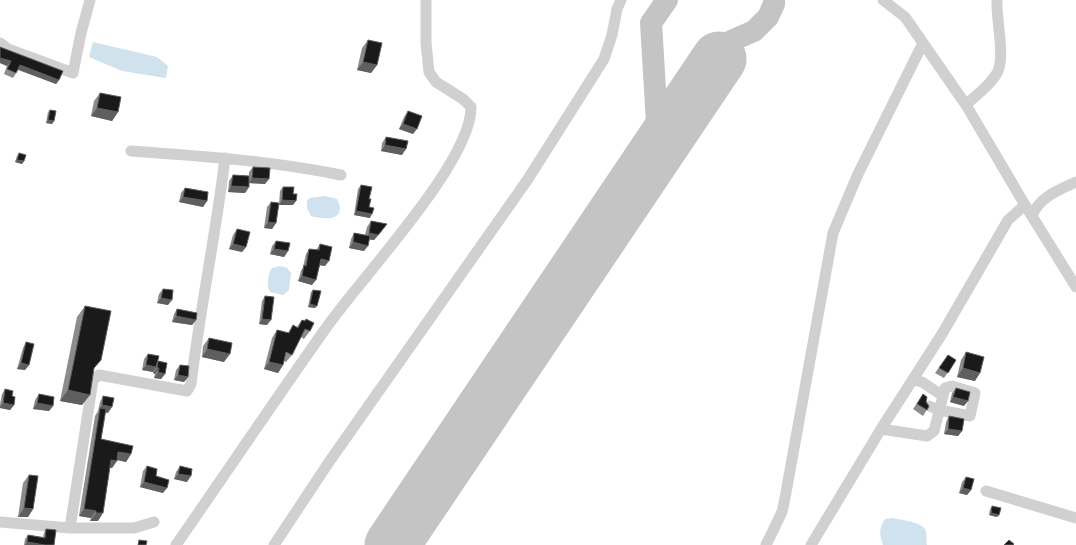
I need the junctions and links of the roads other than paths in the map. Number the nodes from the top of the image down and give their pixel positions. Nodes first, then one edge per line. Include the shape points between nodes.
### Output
1 (90, 0) edge
2 (426, 0) edge
3 (621, 0) edge
4 (883, 0) edge
5 (997, 0) edge
6 (0, 43) edge
7 (922, 43) junction
8 (966, 105) junction
9 (131, 151) dead end
10 (225, 158) junction
11 (341, 175) dead end
12 (1076, 182) edge
13 (1025, 205) junction
14 (1032, 216) junction
15 (1076, 287) edge
16 (913, 380) junction
17 (943, 396) junction
18 (934, 408) junction
19 (881, 429) junction
20 (986, 491) dead end
21 (1076, 518) edge
22 (0, 522) edge
23 (154, 522) dead end
24 (70, 528) junction
25 (176, 545) edge
26 (274, 545) edge
27 (766, 545) edge
28 (811, 545) edge

1 - 6 street via 73,73
2 - 25 street via 429,72 436,82 463,98 471,108 469,122 456,154 431,192 326,327
3 - 26 street via 604,59 548,147
4 - 7 street via 905,17
5 - 8 street via 1000,59 998,71
7 - 8 street
7 - 27 street via 858,174 833,232 786,498
8 - 13 street
9 - 10 street
10 - 11 street via 294,166
10 - 24 street via 218,219 198,325 191,384 187,391 99,375 93,380
12 - 14 street via 1038,204
13 - 14 street
13 - 16 street via 1008,220
14 - 15 street
16 - 17 street via 922,382
16 - 19 street
17 - 18 street
17 - 18 street via 945,388 952,386 975,393 970,416
18 - 19 street via 934,432 927,436
19 - 28 street
20 - 21 street
22 - 24 street
23 - 24 street via 134,528

